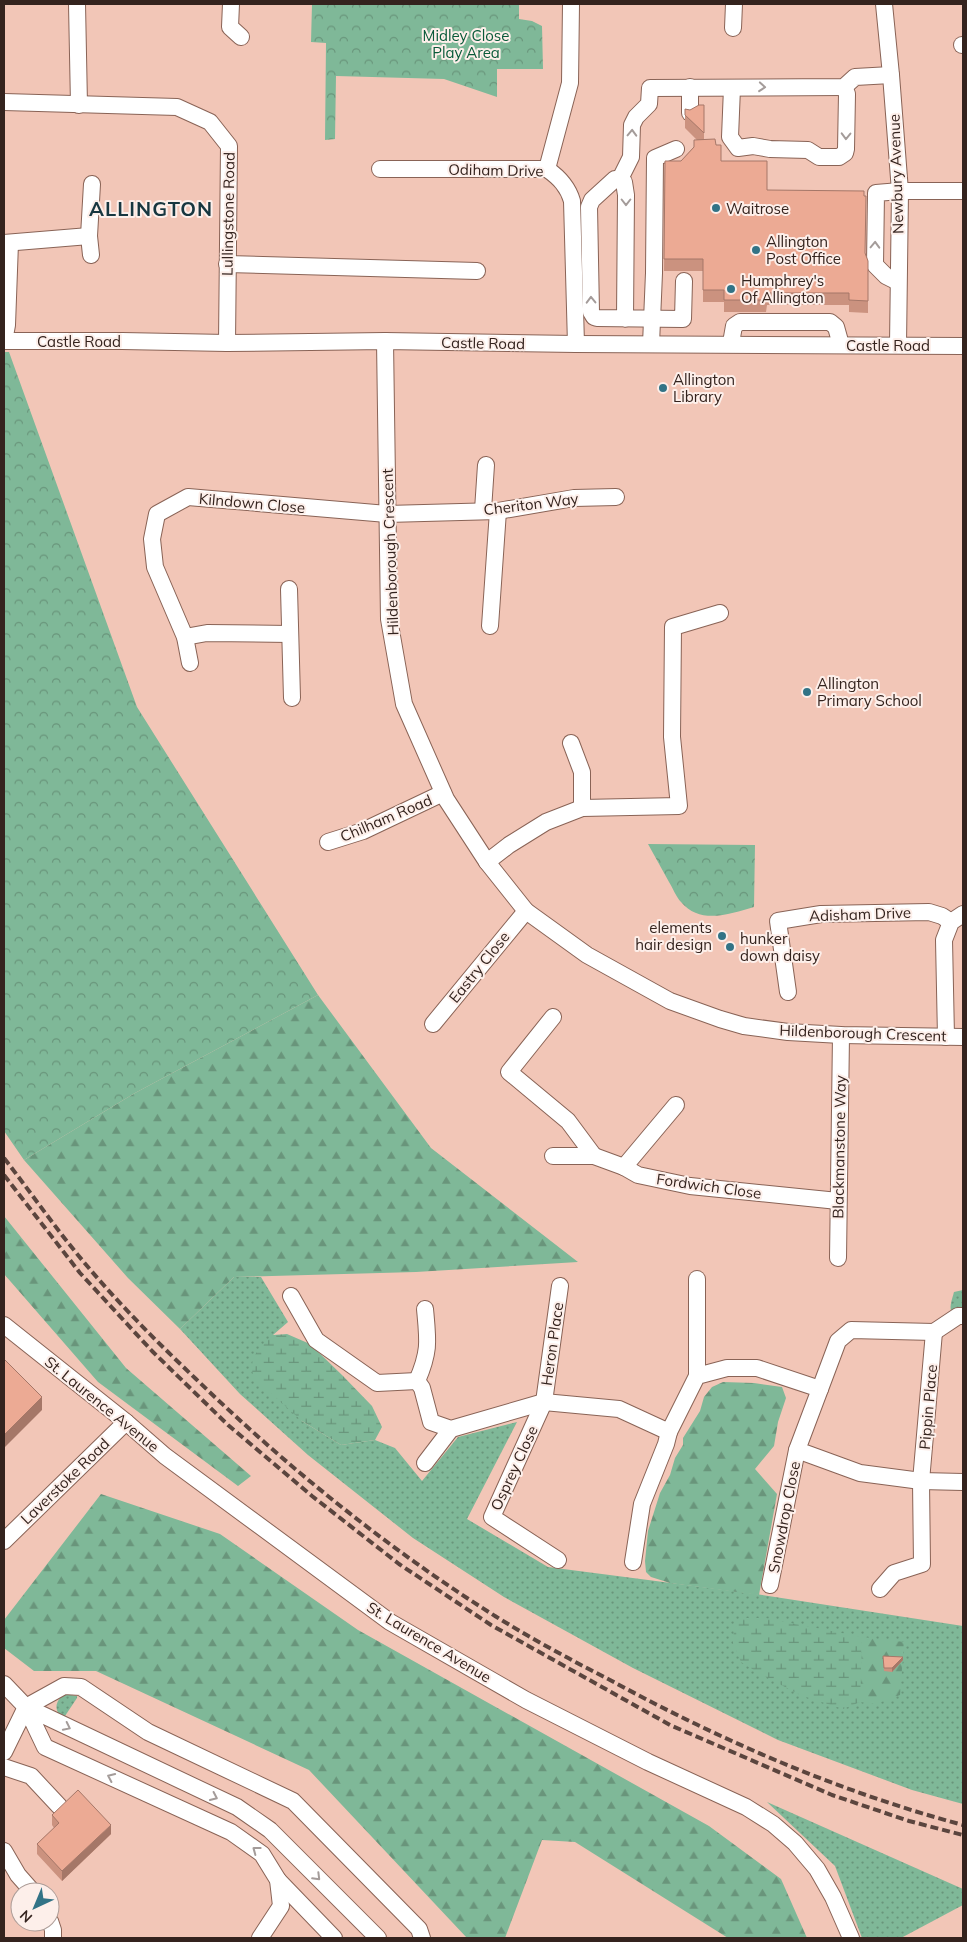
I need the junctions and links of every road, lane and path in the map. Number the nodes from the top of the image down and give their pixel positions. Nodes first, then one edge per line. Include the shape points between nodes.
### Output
1 (77, 4) edge
2 (231, 4) edge
3 (571, 4) edge
4 (734, 4) edge
5 (884, 4) edge
6 (733, 28) dead end
7 (240, 37) dead end
8 (892, 75) junction
9 (690, 87) junction
10 (844, 87) junction
11 (732, 88) junction
12 (4, 102) edge
13 (79, 105) junction
14 (690, 113) edge
15 (676, 149) dead end
16 (380, 169) dead end
17 (547, 169) junction
18 (620, 179) junction
19 (92, 184) dead end
20 (900, 191) junction
21 (963, 191) edge
22 (858, 193) edge
23 (876, 193) junction
24 (89, 236) junction
25 (7, 243) edge
26 (91, 255) dead end
27 (227, 264) junction
28 (477, 271) dead end
29 (684, 280) dead end
30 (898, 282) junction
31 (652, 318) junction
32 (625, 319) junction
33 (4, 341) edge
34 (385, 341) junction
35 (227, 343) junction
36 (731, 343) junction
37 (576, 344) junction
38 (651, 344) junction
39 (840, 345) junction
40 (898, 345) junction
41 (963, 346) edge
42 (486, 465) dead end
43 (616, 497) dead end
44 (491, 510) junction
45 (387, 514) junction
46 (289, 589) dead end
47 (720, 613) dead end
48 (490, 626) dead end
49 (290, 634) junction
50 (185, 637) junction
51 (190, 662) dead end
52 (292, 698) dead end
53 (571, 743) dead end
54 (443, 793) junction
55 (582, 808) junction
56 (328, 842) dead end
57 (487, 862) junction
58 (526, 911) junction
59 (957, 918) edge
60 (788, 992) dead end
61 (553, 1017) dead end
62 (433, 1024) dead end
63 (841, 1035) junction
64 (946, 1037) junction
65 (963, 1037) edge
66 (676, 1105) dead end
67 (553, 1156) dead end
68 (594, 1156) junction
69 (624, 1166) junction
70 (838, 1201) junction
71 (838, 1258) dead end
72 (697, 1279) dead end
73 (560, 1286) dead end
74 (291, 1296) dead end
75 (425, 1309) dead end
76 (963, 1316) edge
77 (4, 1325) edge
78 (934, 1332) junction
79 (697, 1376) junction
80 (417, 1381) junction
81 (820, 1389) junction
82 (544, 1402) junction
83 (126, 1422) junction
84 (451, 1429) junction
85 (670, 1432) junction
86 (797, 1450) junction
87 (425, 1463) dead end
88 (921, 1482) junction
89 (963, 1482) edge
90 (4, 1541) edge
91 (558, 1560) dead end
92 (634, 1562) dead end
93 (770, 1585) dead end
94 (880, 1589) dead end
95 (4, 1684) edge
96 (26, 1707) junction
97 (4, 1752) edge
98 (4, 1767) edge
99 (59, 1806) edge
100 (4, 1851) edge
101 (278, 1880) junction
102 (24, 1882) edge
103 (260, 1938) edge
104 (334, 1938) edge
105 (378, 1938) edge
106 (422, 1938) edge
107 (851, 1938) edge

1 - 13 street
2 - 7 street via 230,28
3 - 17 street via 570,83
4 - 6 street
5 - 8 street, Newbury Avenue
8 - 10 street via 855,77
8 - 20 street, Newbury Avenue
9 - 11 street
9 - 14 street
18 -> 9 street via 631,157 632,125 649,104 650,88
11 -> 10 street
10 -> 11 street via 847,94 846,149 839,157 819,157 808,150 738,148 730,137
12 - 13 street, Lullingstone Road
13 - 27 street, Lullingstone Road via 177,107 210,122 229,146
15 - 31 street via 654,158
16 - 17 street, Odiham Drive
17 - 37 street, Odiham Drive via 564,183 572,201
18 -> 32 street via 624,182 626,195
32 -> 18 street via 597,318 591,312 589,207 606,187
19 - 24 street
20 - 21 street
20 - 23 street
20 - 30 street, Newbury Avenue
22 - 23 street
30 -> 23 street via 875,265
24 - 25 street
24 - 26 street
25 - 33 street via 7,325
27 - 28 street
27 - 35 street, Lullingstone Road
29 - 31 street via 683,320
30 - 40 street, Newbury Avenue
31 - 32 street
31 - 38 street
33 - 35 street, Castle Road
34 - 35 street, Castle Road
34 - 37 street, Castle Road
34 - 45 street, Hildenborough Crescent
36 - 38 street, Castle Road
36 - 39 street, Castle Road
36 - 39 street via 734,326 740,322 830,322 836,327
37 - 38 street, Castle Road
39 - 40 street, Castle Road
40 - 41 street, Castle Road
42 - 44 street
43 - 44 street, Cheriton Way via 574,498
44 - 45 street, Cheriton Way
44 - 48 street
45 - 50 street, Kilndown Close via 188,497 157,514 152,539 155,567
45 - 54 street, Hildenborough Crescent via 389,619 404,704
46 - 49 street
47 - 55 street via 672,627 672,737 679,806
49 - 50 street via 207,633
49 - 52 street
50 - 51 street, Kilndown Close
53 - 55 street via 582,772
54 - 56 street, Chilham Road via 363,831
54 - 57 street, Hildenborough Crescent
55 - 57 street via 546,822
57 - 58 street, Hildenborough Crescent
58 - 62 street, Eastry Close
58 - 63 street, Hildenborough Crescent via 587,955 670,1001 744,1026
59 - 60 street, Adisham Drive via 929,912 821,914 778,921
59 - 64 street, Adisham Drive via 944,940
61 - 68 street via 509,1072 568,1121
63 - 64 street, Hildenborough Crescent
63 - 70 street, Blackmanstone Way
64 - 65 street, Hildenborough Crescent
66 - 69 street
67 - 68 street, Fordwich Close
68 - 69 street, Fordwich Close
69 - 70 street, Fordwich Close via 638,1175 690,1186
70 - 71 street, Blackmanstone Way
72 - 79 street
73 - 82 street, Heron Place
74 - 80 street via 316,1340 377,1383
75 - 80 street via 428,1345
76 - 78 street
77 - 83 street, St. Laurence Avenue
78 - 81 street, Snowdrop Close via 851,1330 838,1341
78 - 88 street, Pippin Place
79 - 81 street via 727,1368 757,1368
79 - 85 street
80 - 84 street via 431,1422
81 - 86 street, Snowdrop Close
82 - 84 street
82 - 85 street via 618,1409
82 - 91 street, Osprey Close via 492,1517
83 - 90 street, Laverstoke Road
83 - 107 street, St. Laurence Avenue via 165,1456 390,1622 526,1700 746,1807 773,1824 796,1843 817,1869 834,1897
84 - 87 street
85 - 92 street via 642,1504
86 - 88 street via 860,1473
86 - 93 street, Snowdrop Close
88 - 89 street
88 - 94 street, Pippin Place via 922,1564 894,1572
95 - 96 street
96 - 97 street
101 -> 96 street via 262,1854 231,1832 45,1747
96 -> 105 street via 237,1807 270,1830
96 - 106 street via 64,1686 81,1688 148,1732 293,1801 419,1929
98 - 99 street via 31,1776
100 - 102 street
101 - 103 street via 280,1906
101 - 104 street

